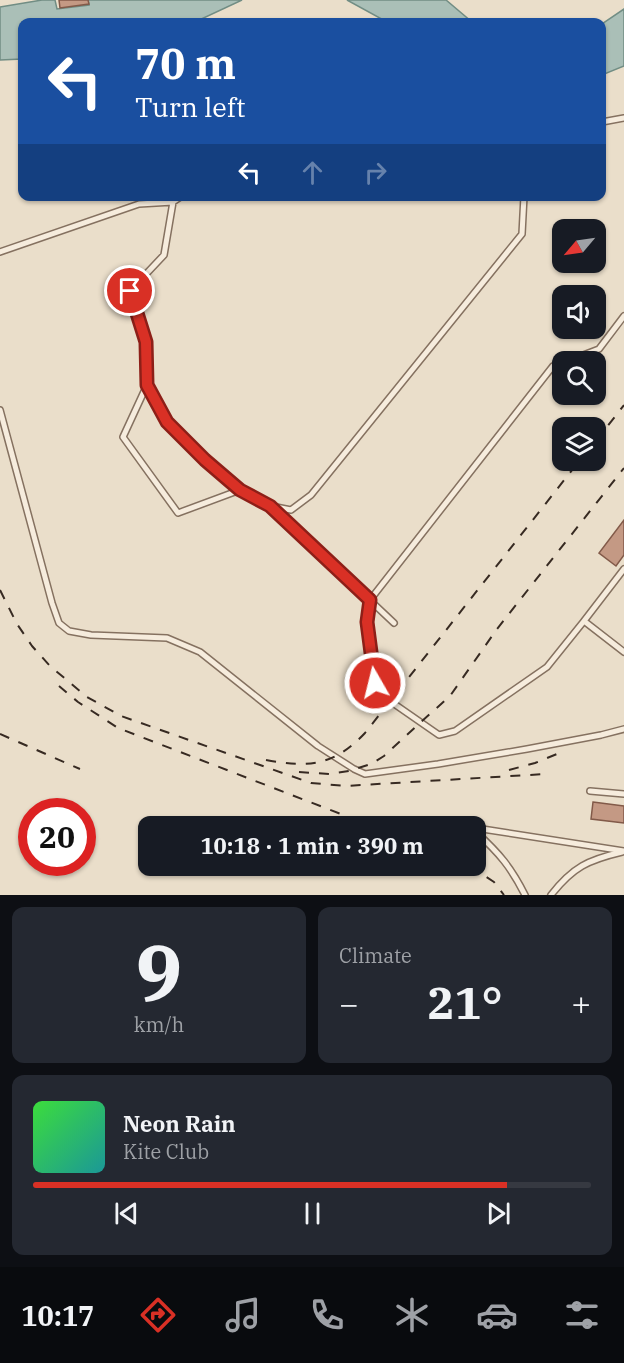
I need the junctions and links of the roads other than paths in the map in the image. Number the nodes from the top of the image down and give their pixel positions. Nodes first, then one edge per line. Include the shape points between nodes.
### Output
1 (624, 118) edge
2 (606, 121) edge
3 (524, 201) edge
4 (173, 202) joint
5 (0, 252) edge
6 (624, 316) edge
7 (594, 351) edge
8 (552, 367) edge
9 (147, 385) junction
10 (0, 410) edge
11 (240, 490) junction
12 (270, 506) junction
13 (624, 569) edge
14 (370, 600) junction
15 (584, 621) junction
16 (394, 623) dead end
17 (624, 652) edge
18 (624, 729) edge
19 (590, 791) dead end
20 (624, 794) edge
21 (486, 831) edge
22 (486, 840) edge
23 (624, 851) edge
24 (525, 895) edge
25 (551, 895) edge

1 - 2 lane
3 - 12 lane via 522,234 311,495 291,510
4 - 5 lane via 139,204
4 - 9 lane via 164,255 130,291 146,342
6 - 7 lane
8 - 14 lane
9 - 11 lane via 167,422
9 - 11 lane via 123,437 178,513
10 - 18 lane via 58,623 69,631 167,638 200,652 318,746 365,774
11 - 12 lane
12 - 14 lane
13 - 15 lane
14 - 15 lane via 367,622 375,683 390,701 439,735 455,731 547,667
14 - 16 lane
15 - 17 lane
19 - 20 lane
21 - 23 lane
22 - 24 lane via 511,868
23 - 25 lane via 593,859 565,878

